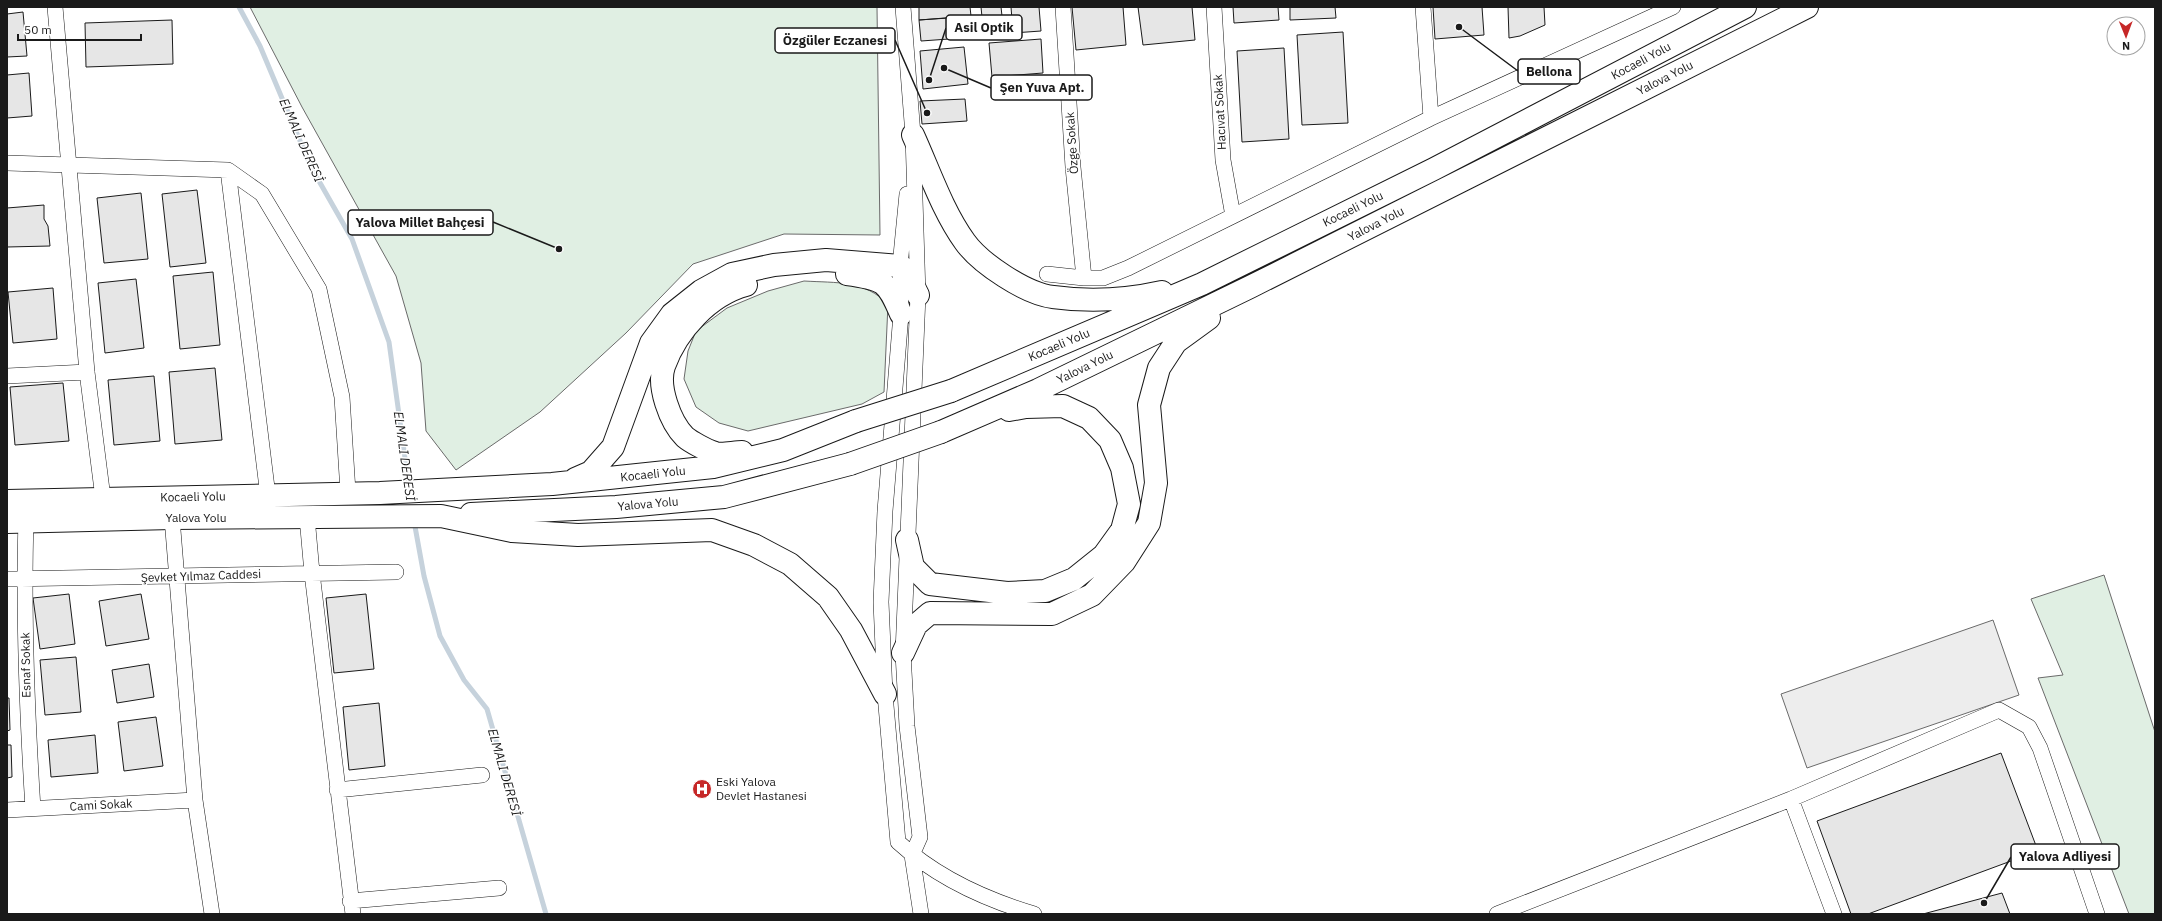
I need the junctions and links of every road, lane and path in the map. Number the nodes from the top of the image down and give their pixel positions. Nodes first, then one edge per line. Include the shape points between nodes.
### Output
1 (55, 7) edge
2 (903, 7) edge
3 (1063, 7) edge
4 (1214, 7) edge
5 (1423, 7) edge
6 (1673, 7) edge
7 (1745, 7) edge
8 (1807, 7) edge
9 (1431, 118) junction
10 (913, 135) junction
11 (7, 163) edge
12 (68, 164) junction
13 (228, 170) junction
14 (1233, 216) junction
15 (900, 266) junction
16 (1047, 274) dead end
17 (1084, 278) junction
18 (1202, 284) junction
19 (1250, 287) junction
20 (918, 295) junction
21 (901, 314) junction
22 (87, 372) junction
23 (7, 376) edge
24 (974, 417) junction
25 (783, 450) junction
26 (552, 484) junction
27 (348, 492) junction
28 (268, 496) junction
29 (103, 498) junction
30 (7, 501) edge
31 (442, 516) junction
32 (307, 517) junction
33 (172, 518) junction
34 (17, 521) edge
35 (908, 540) junction
36 (396, 572) dead end
37 (312, 573) junction
38 (177, 577) junction
39 (24, 578) junction
40 (7, 580) edge
41 (903, 653) junction
42 (885, 694) junction
43 (482, 775) dead end
44 (337, 790) junction
45 (1791, 799) junction
46 (194, 800) junction
47 (33, 809) junction
48 (7, 810) edge
49 (912, 855) junction
50 (499, 888) dead end
51 (351, 907) edge
52 (998, 909) edge
53 (1524, 910) edge
54 (212, 914) edge
55 (921, 914) edge
56 (1034, 914) edge
57 (1497, 914) edge
58 (1834, 914) edge
59 (2097, 914) edge

1 - 12 street
2 - 10 street
3 - 17 street, Özge Sokak via 1073,166
4 - 14 street, Hacıvat Sokak via 1223,160
5 - 9 street
6 - 9 street
7 - 18 highway, Kocaeli̇ Yolu via 1434,169
8 - 19 highway, Yalova Yolu
9 - 14 street
10 - 15 street
10 - 18 highway via 945,207 965,242 989,266 1021,286 1051,297 1086,300 1144,296
10 - 20 street
11 - 12 street
12 - 13 street
12 - 22 street
13 - 27 street via 262,194 320,289 342,397
13 - 28 street
14 - 17 street via 1104,278
15 - 20 highway via 905,269
15 - 21 street
15 - 26 highway via 826,260 774,265 732,274 701,291 672,314 651,343 613,447 591,472 568,482
16 - 17 street
18 - 25 highway, Kocaeli̇ Yolu, bridge via 951,391 856,421
19 - 24 highway, Yalova Yolu via 1038,390
19 - 41 highway via 1176,342 1159,368 1149,405 1156,483 1148,523 1124,562 1092,595 1052,614 930,612 916,625
20 - 35 street
21 - 25 highway via 890,288 872,277 836,273 796,273 735,288 705,308 686,326 664,367 662,391 670,414 685,437 716,453
21 - 42 street via 885,511 881,602
22 - 23 street
22 - 29 street
24 - 31 highway, Yalova Yolu, bridge via 941,432 850,464 724,497 616,508
24 - 35 highway via 1026,407 1063,406 1089,418 1110,440 1122,468 1129,504 1122,530 1104,555 1074,579 1045,591 1006,594 930,584 913,567
25 - 26 highway, Kocaeli̇ Yolu via 713,467
26 - 27 highway, Kocaeli̇ Yolu via 380,493
27 - 28 highway, Kocaeli̇ Yolu
28 - 29 highway, Kocaeli̇ Yolu
29 - 30 highway, Kocaeli̇ Yolu
31 - 32 highway, Yalova Yolu
31 - 42 highway via 512,531 578,535 712,530 754,545 790,564 828,597 852,630
32 - 33 highway, Yalova Yolu
32 - 37 street
33 - 34 highway, Yalova Yolu
33 - 38 street
34 - 39 street, Esnaf Sokak
35 - 41 street
36 - 37 street, Şevket Yılmaz Caddesi
37 - 38 street, Şevket Yılmaz Caddesi
37 - 44 street
38 - 39 street, Şevket Yılmaz Caddesi
38 - 46 street
39 - 40 street, Şevket Yılmaz Caddesi
39 - 47 street, Esnaf Sokak via 27,718
41 - 49 street via 907,726 920,836
42 - 49 street via 898,842
43 - 44 street
44 - 51 street
45 - 53 street
45 - 58 street
45 - 59 street via 1998,710 2029,727 2040,748
46 - 47 street, Cami Sokak
46 - 54 street
47 - 48 street, Cami Sokak
49 - 52 street
49 - 55 street
50 - 51 street
52 - 56 street
53 - 57 street

